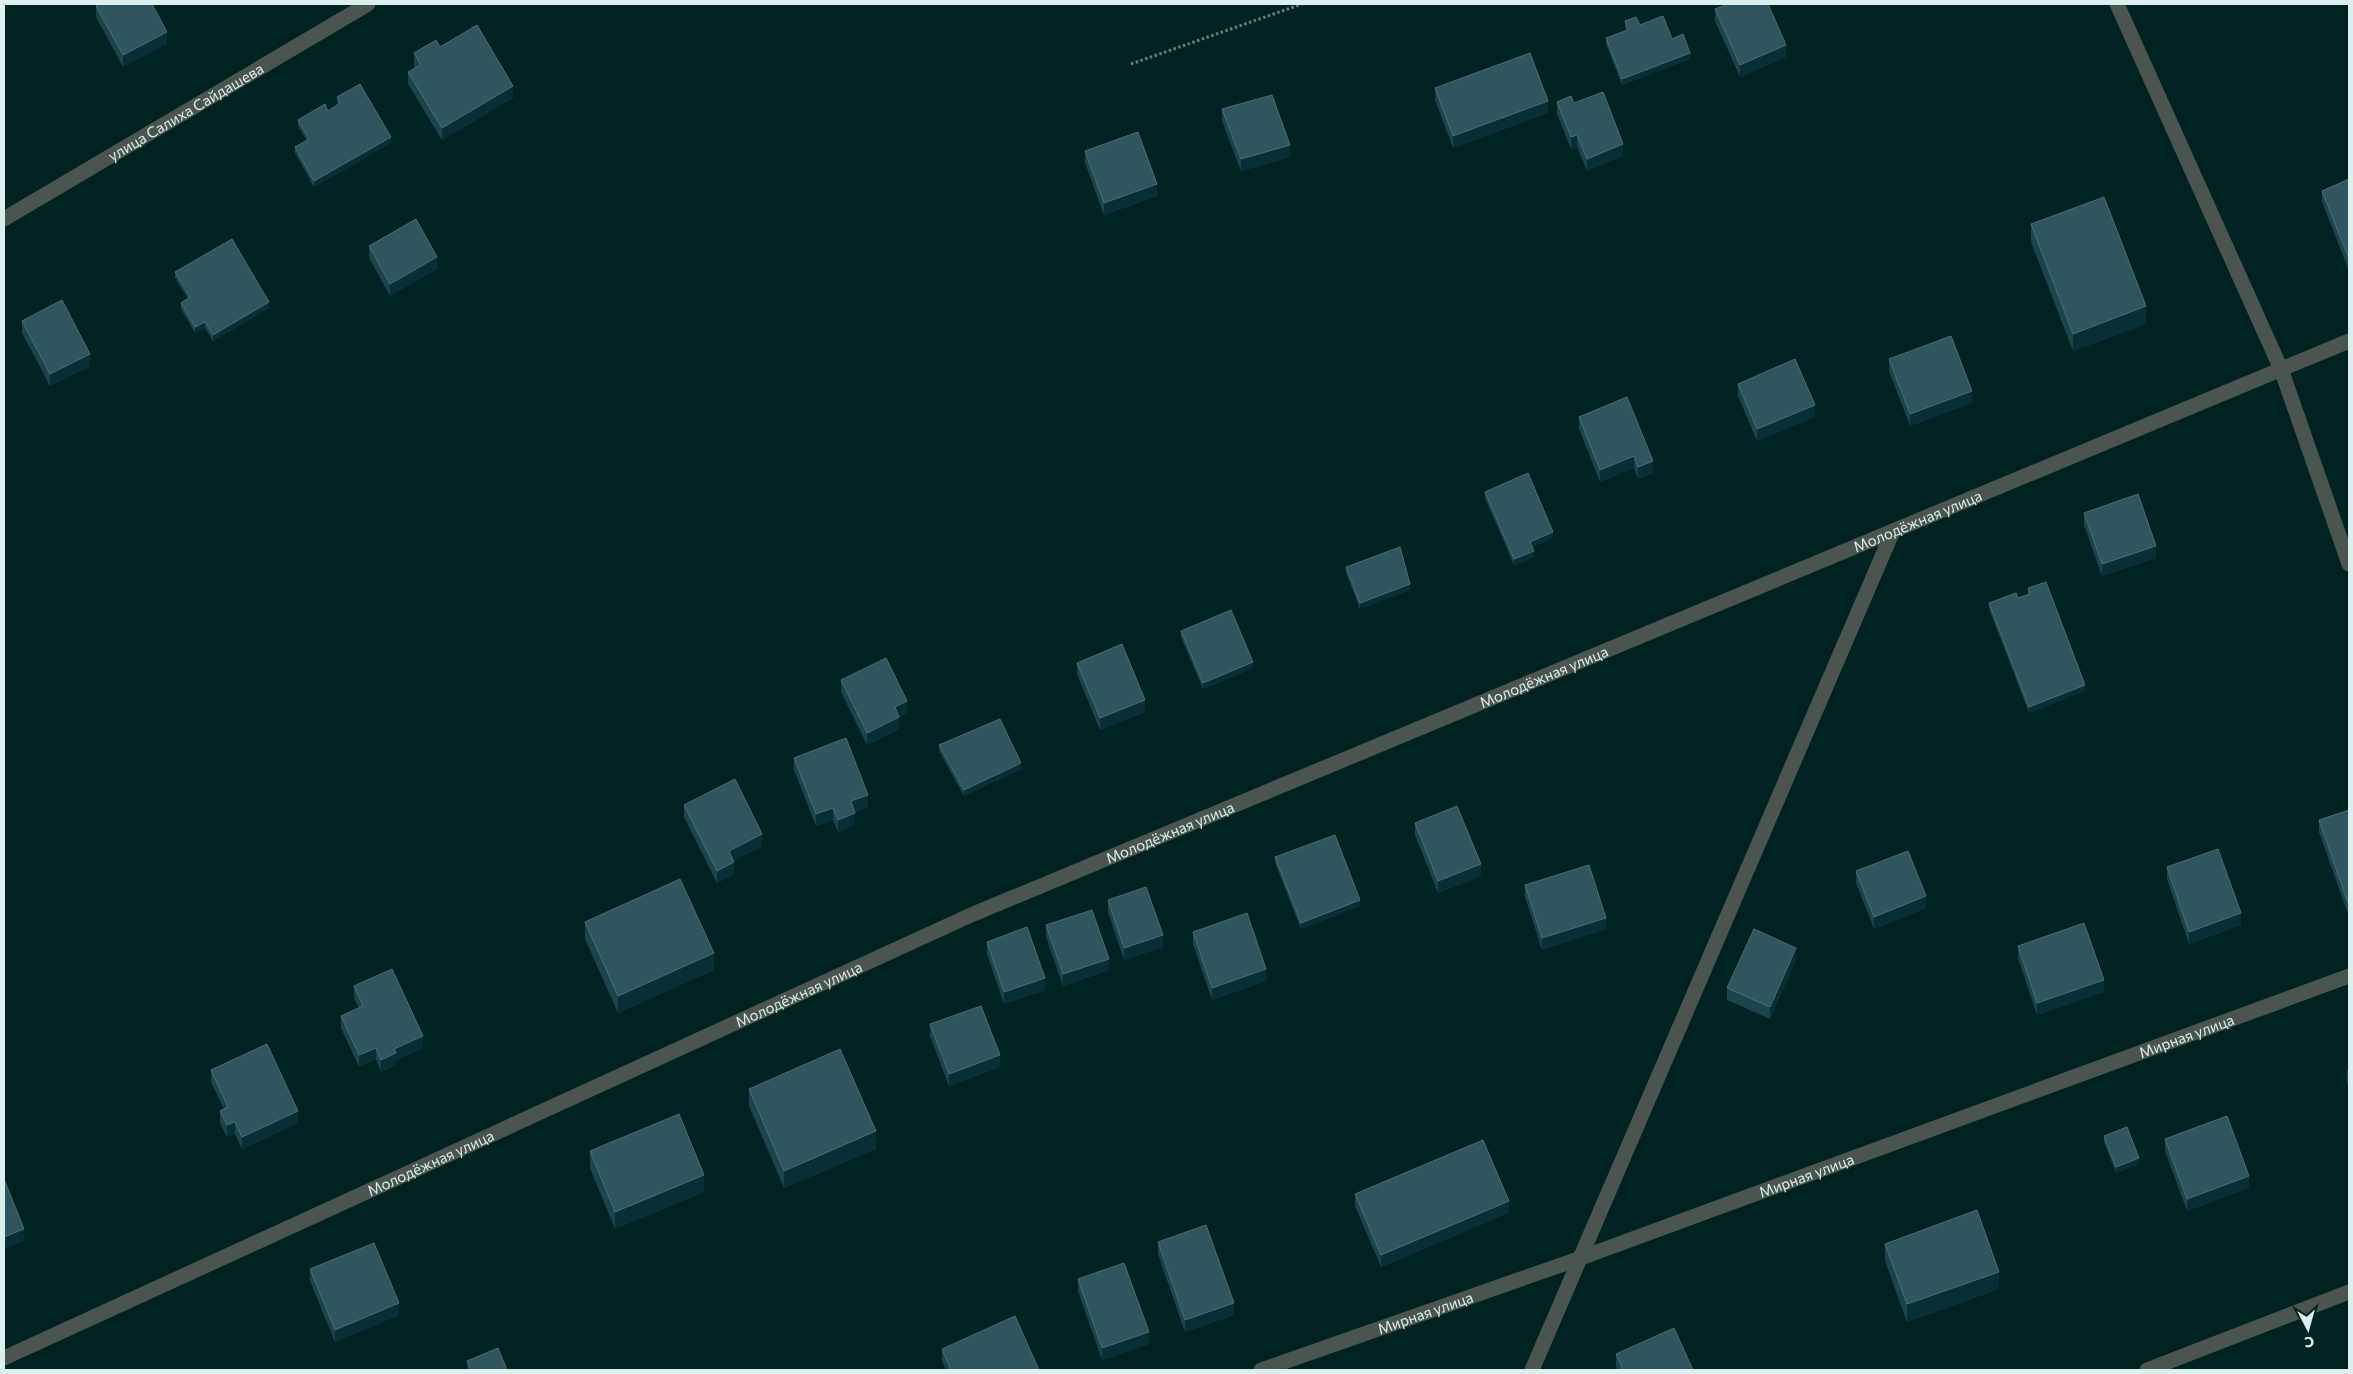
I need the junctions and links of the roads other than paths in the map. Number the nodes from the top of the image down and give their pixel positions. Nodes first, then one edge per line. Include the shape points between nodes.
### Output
1 (368, 4) edge
2 (2117, 4) edge
3 (4, 219) edge
4 (2349, 341) edge
5 (2281, 369) junction
6 (1893, 531) junction
7 (2349, 564) edge
8 (2349, 976) edge
9 (1578, 1259) junction
10 (2349, 1292) edge
11 (4, 1358) edge
12 (1261, 1370) edge
13 (1532, 1370) edge
14 (2147, 1370) edge

1 - 3 street, улица Салиха Сайдашева
2 - 5 street
4 - 5 street, Молодёжная улица
5 - 6 street, Молодёжная улица
5 - 7 street
6 - 9 street
6 - 11 street, Молодёжная улица via 971,915
8 - 9 street, Мирная улица
9 - 12 street, Мирная улица
9 - 13 street
10 - 14 street

